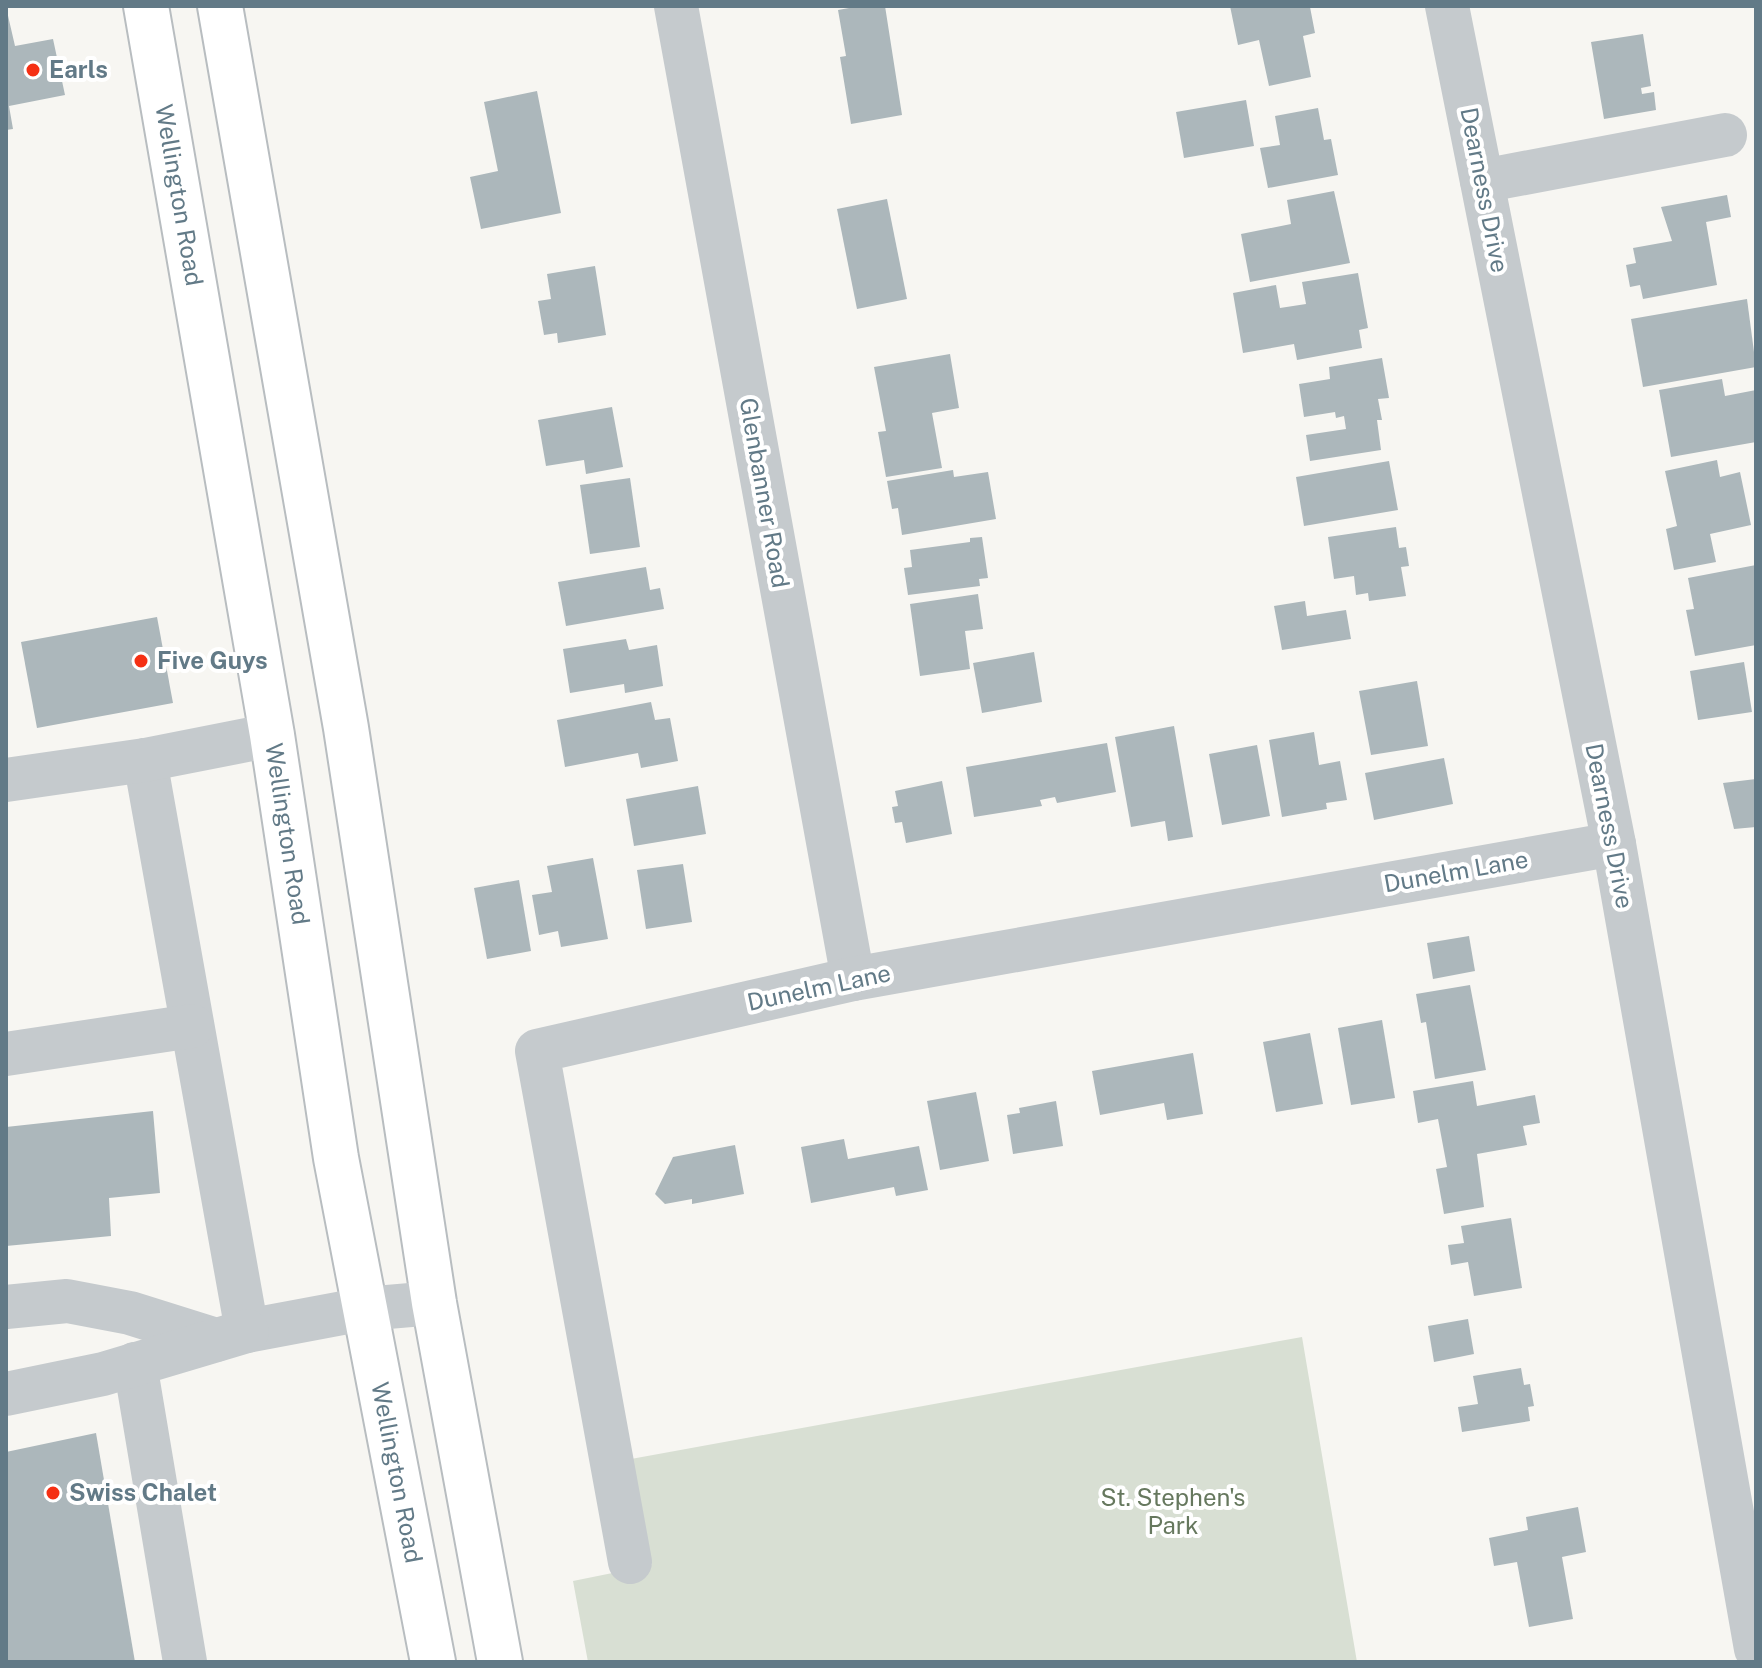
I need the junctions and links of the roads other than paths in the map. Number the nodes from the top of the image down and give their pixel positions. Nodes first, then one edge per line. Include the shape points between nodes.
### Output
1 (146, 6) edge
2 (220, 6) edge
3 (676, 6) edge
4 (1447, 6) edge
5 (1725, 135) dead end
6 (1482, 181) junction
7 (272, 735) junction
8 (145, 760) junction
9 (6, 780) edge
10 (1614, 844) junction
11 (853, 979) junction
12 (192, 1026) junction
13 (6, 1054) edge
14 (434, 1303) junction
15 (6, 1307) edge
16 (364, 1309) junction
17 (232, 1336) junction
18 (135, 1364) junction
19 (6, 1394) edge
20 (630, 1562) dead end
21 (1756, 1649) edge
22 (185, 1662) edge
23 (433, 1662) edge
24 (500, 1662) edge

1 - 7 main road, Wellington Road
2 - 14 main road via 346,728
3 - 11 street, Glenbanner Road
4 - 6 street, Dearness Drive
5 - 6 street
6 - 10 street, Dearness Drive
7 - 8 street
7 - 16 main road, Wellington Road
8 - 9 street
8 - 12 street
10 - 11 street, Dunelm Lane
10 - 21 street, Dearness Drive
11 - 20 street, Dunelm Lane via 537,1051
12 - 13 street
12 - 17 street
14 - 16 street
14 - 24 main road
15 - 17 street via 67,1301
16 - 17 street
16 - 23 main road, Wellington Road
17 - 18 street
18 - 19 street
18 - 22 street

